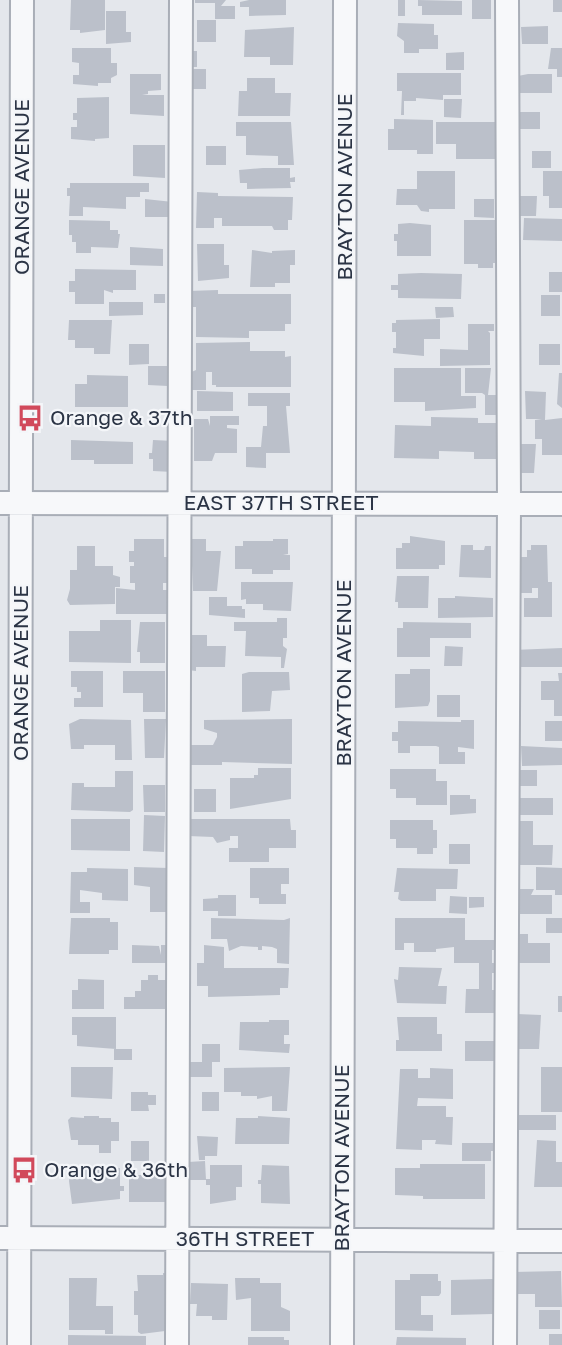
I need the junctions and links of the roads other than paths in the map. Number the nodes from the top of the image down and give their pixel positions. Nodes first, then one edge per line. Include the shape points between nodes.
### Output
1 (22, 0) edge
2 (181, 0) edge
3 (345, 0) edge
4 (507, 0) edge
5 (10, 503) edge
6 (181, 503) junction
7 (345, 504) junction
8 (509, 504) junction
9 (562, 504) edge
10 (9, 1237) edge
11 (177, 1238) junction
12 (341, 1239) junction
13 (505, 1241) junction
14 (562, 1241) edge
15 (19, 1345) edge
16 (177, 1345) edge
17 (342, 1345) edge
18 (505, 1345) edge

1 - 5 street, ORANGE AVENUE
2 - 6 street
3 - 7 street, BRAYTON AVENUE
4 - 8 street
5 - 6 street, EAST 37TH STREET
5 - 10 street, ORANGE AVENUE
6 - 7 street, EAST 37TH STREET
6 - 11 street
7 - 8 street, EAST 37TH STREET
7 - 12 street, BRAYTON AVENUE
8 - 9 street, EAST 37TH STREET
8 - 13 street
10 - 11 street, 36TH STREET
10 - 15 street, ORANGE AVENUE
11 - 12 street, 36TH STREET
11 - 16 street
12 - 13 street, 36TH STREET
12 - 17 street, BRAYTON AVENUE
13 - 14 street, 36TH STREET
13 - 18 street

